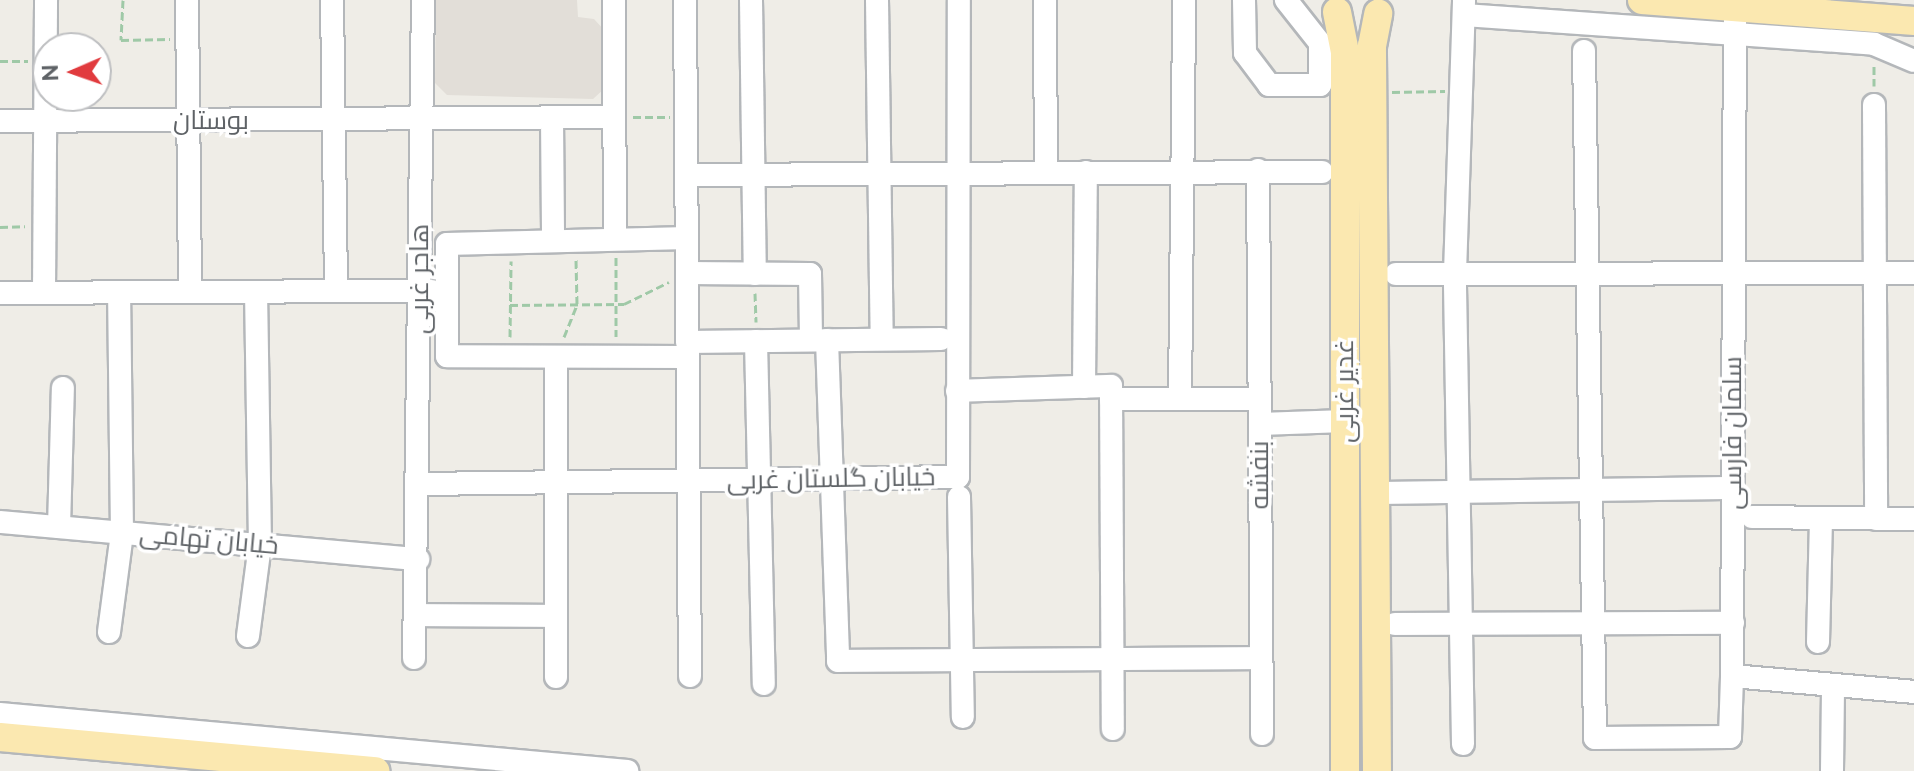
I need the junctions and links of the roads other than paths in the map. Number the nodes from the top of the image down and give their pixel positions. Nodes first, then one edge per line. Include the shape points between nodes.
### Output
1 (46, 0) edge
2 (187, 0) edge
3 (332, 0) edge
4 (423, 0) edge
5 (614, 0) edge
6 (685, 0) edge
7 (751, 0) edge
8 (877, 0) edge
9 (959, 0) edge
10 (1045, 0) edge
11 (1184, 0) edge
12 (1244, 0) edge
13 (1286, 0) edge
14 (1642, 0) edge
15 (1332, 6) edge
16 (1386, 7) edge
17 (1464, 7) edge
18 (1735, 15) edge
19 (1914, 21) edge
20 (46, 32) edge
21 (1584, 51) dead end
22 (1914, 61) edge
23 (1874, 105) dead end
24 (46, 112) edge
25 (613, 117) junction
26 (552, 118) junction
27 (333, 120) junction
28 (422, 120) junction
29 (0, 121) edge
30 (46, 121) junction
31 (191, 121) junction
32 (1258, 170) junction
33 (1188, 171) junction
34 (1046, 172) junction
35 (1086, 172) junction
36 (1322, 172) dead end
37 (880, 173) junction
38 (958, 173) junction
39 (754, 174) junction
40 (686, 175) junction
41 (615, 238) junction
42 (687, 238) junction
43 (564, 240) junction
44 (1733, 272) junction
45 (687, 273) junction
46 (1455, 273) junction
47 (1587, 273) junction
48 (1877, 273) junction
49 (1914, 273) edge
50 (755, 274) junction
51 (1396, 274) dead end
52 (336, 291) junction
53 (419, 291) junction
54 (447, 291) junction
55 (44, 292) junction
56 (119, 292) junction
57 (190, 292) junction
58 (256, 292) junction
59 (0, 293) edge
60 (882, 338) junction
61 (941, 339) dead end
62 (819, 340) junction
63 (756, 341) junction
64 (687, 350) junction
65 (556, 357) junction
66 (1084, 387) junction
67 (63, 388) dead end
68 (957, 391) junction
69 (1111, 392) junction
70 (1180, 399) junction
71 (1259, 399) junction
72 (1345, 421) junction
73 (1260, 424) junction
74 (832, 478) junction
75 (760, 479) junction
76 (688, 480) junction
77 (557, 482) junction
78 (419, 484) junction
79 (1733, 488) junction
80 (1590, 489) junction
81 (1457, 491) junction
82 (1373, 493) junction
83 (959, 497) dead end
84 (1752, 517) dead end
85 (1821, 518) junction
86 (1876, 519) junction
87 (1914, 519) edge
88 (0, 522) edge
89 (59, 527) junction
90 (122, 533) junction
91 (260, 545) junction
92 (418, 559) junction
93 (416, 615) junction
94 (556, 616) junction
95 (1462, 623) junction
96 (1596, 623) junction
97 (1733, 623) junction
98 (1395, 624) dead end
99 (109, 632) dead end
100 (248, 636) dead end
101 (1818, 642) dead end
102 (414, 658) dead end
103 (1261, 658) junction
104 (1113, 659) junction
105 (963, 660) junction
106 (690, 676) dead end
107 (1732, 676) junction
108 (556, 677) dead end
109 (764, 684) dead end
110 (1833, 685) junction
111 (1914, 692) edge
112 (0, 714) edge
113 (963, 717) dead end
114 (1113, 729) dead end
115 (1262, 734) dead end
116 (0, 737) edge
117 (1463, 744) dead end
118 (1376, 760) edge
119 (1345, 761) edge
120 (375, 771) edge
121 (627, 771) edge
122 (1832, 771) edge

1 - 20 street
2 - 31 street
3 - 27 street
4 - 28 street, هاجر غربی
5 - 25 street
6 - 40 street
7 - 39 street
8 - 37 street
9 - 38 street, خیابان گلستان غربی
10 - 34 street
11 - 33 street
12 - 13 street via 1245,53 1269,85 1320,85 1320,43
14 - 18 main road
15 - 16 main road
15 - 72 main road, غدیر غربی via 1345,52
16 - 82 main road, غدیر غربی via 1372,92
17 - 18 street
17 - 46 street
18 - 19 main road
18 - 22 street via 1887,45
18 - 44 street, سلمان فارسی
21 - 47 street
23 - 48 street
24 - 30 street
25 - 26 street, بوستان
25 - 41 street
26 - 28 street, بوستان
26 - 43 street
27 - 28 street, بوستان
27 - 31 street, بوستان
27 - 52 street
28 - 53 street, هاجر غربی
29 - 30 street, بوستان
30 - 31 street, بوستان
30 - 55 street
31 - 57 street
32 - 33 street
32 - 36 street
32 - 71 street, بنفشه
33 - 35 street
33 - 70 street
34 - 35 street
34 - 38 street
35 - 66 street
37 - 38 street
37 - 39 street
37 - 60 street
38 - 68 street, خیابان گلستان غربی
39 - 40 street
39 - 50 street
40 - 42 street
41 - 42 street
41 - 43 street
42 - 45 street
43 - 54 street via 447,244
44 - 47 street
44 - 48 street
44 - 79 street, سلمان فارسی
45 - 50 street
45 - 64 street
46 - 47 street
46 - 51 street
46 - 81 street
47 - 80 street
48 - 49 street
48 - 86 street
50 - 62 street via 810,274
52 - 53 street
52 - 58 street
53 - 54 street
53 - 78 street, هاجر غربی
54 - 65 street via 447,356
55 - 56 street
55 - 59 street
56 - 57 street
56 - 90 street
57 - 58 street
58 - 91 street
60 - 61 street
60 - 62 street
62 - 63 street
62 - 74 street
63 - 64 street
63 - 75 street
64 - 65 street
64 - 76 street
65 - 77 street
66 - 68 street
66 - 69 street
67 - 89 street
68 - 74 street, خیابان گلستان غربی via 958,477
69 - 70 street
69 - 104 street
70 - 71 street
71 - 73 street, بنفشه
72 - 73 street
72 - 119 main road, غدیر غربی
73 - 103 street, بنفشه
74 - 75 street, خیابان گلستان غربی
74 - 105 street via 838,661
75 - 76 street, خیابان گلستان غربی
75 - 109 street
76 - 77 street, خیابان گلستان غربی
76 - 106 street
77 - 78 street, خیابان گلستان غربی
77 - 94 street
78 - 92 street, هاجر غربی
79 - 80 street
79 - 97 street, سلمان فارسی
80 - 81 street
80 - 96 street
81 - 82 street
81 - 95 street
82 - 118 main road, غدیر غربی
83 - 105 street
84 - 85 street
85 - 86 street
85 - 101 street
86 - 87 street
88 - 89 street, خیابان تهامی
89 - 90 street, خیابان تهامی
90 - 91 street, خیابان تهامی
90 - 99 street
91 - 92 street, خیابان تهامی
91 - 100 street
92 - 93 street, هاجر غربی
93 - 94 street
93 - 102 street, هاجر غربی
94 - 108 street
95 - 96 street
95 - 98 street
95 - 117 street
96 - 97 street
96 - 107 street, سلمان فارسی via 1595,738 1730,737
97 - 107 street, سلمان فارسی
103 - 104 street
103 - 115 street, بنفشه
104 - 105 street
104 - 114 street
105 - 113 street
107 - 110 street
110 - 111 street
110 - 122 street
112 - 121 street
116 - 120 main road
118 - 119 main road

